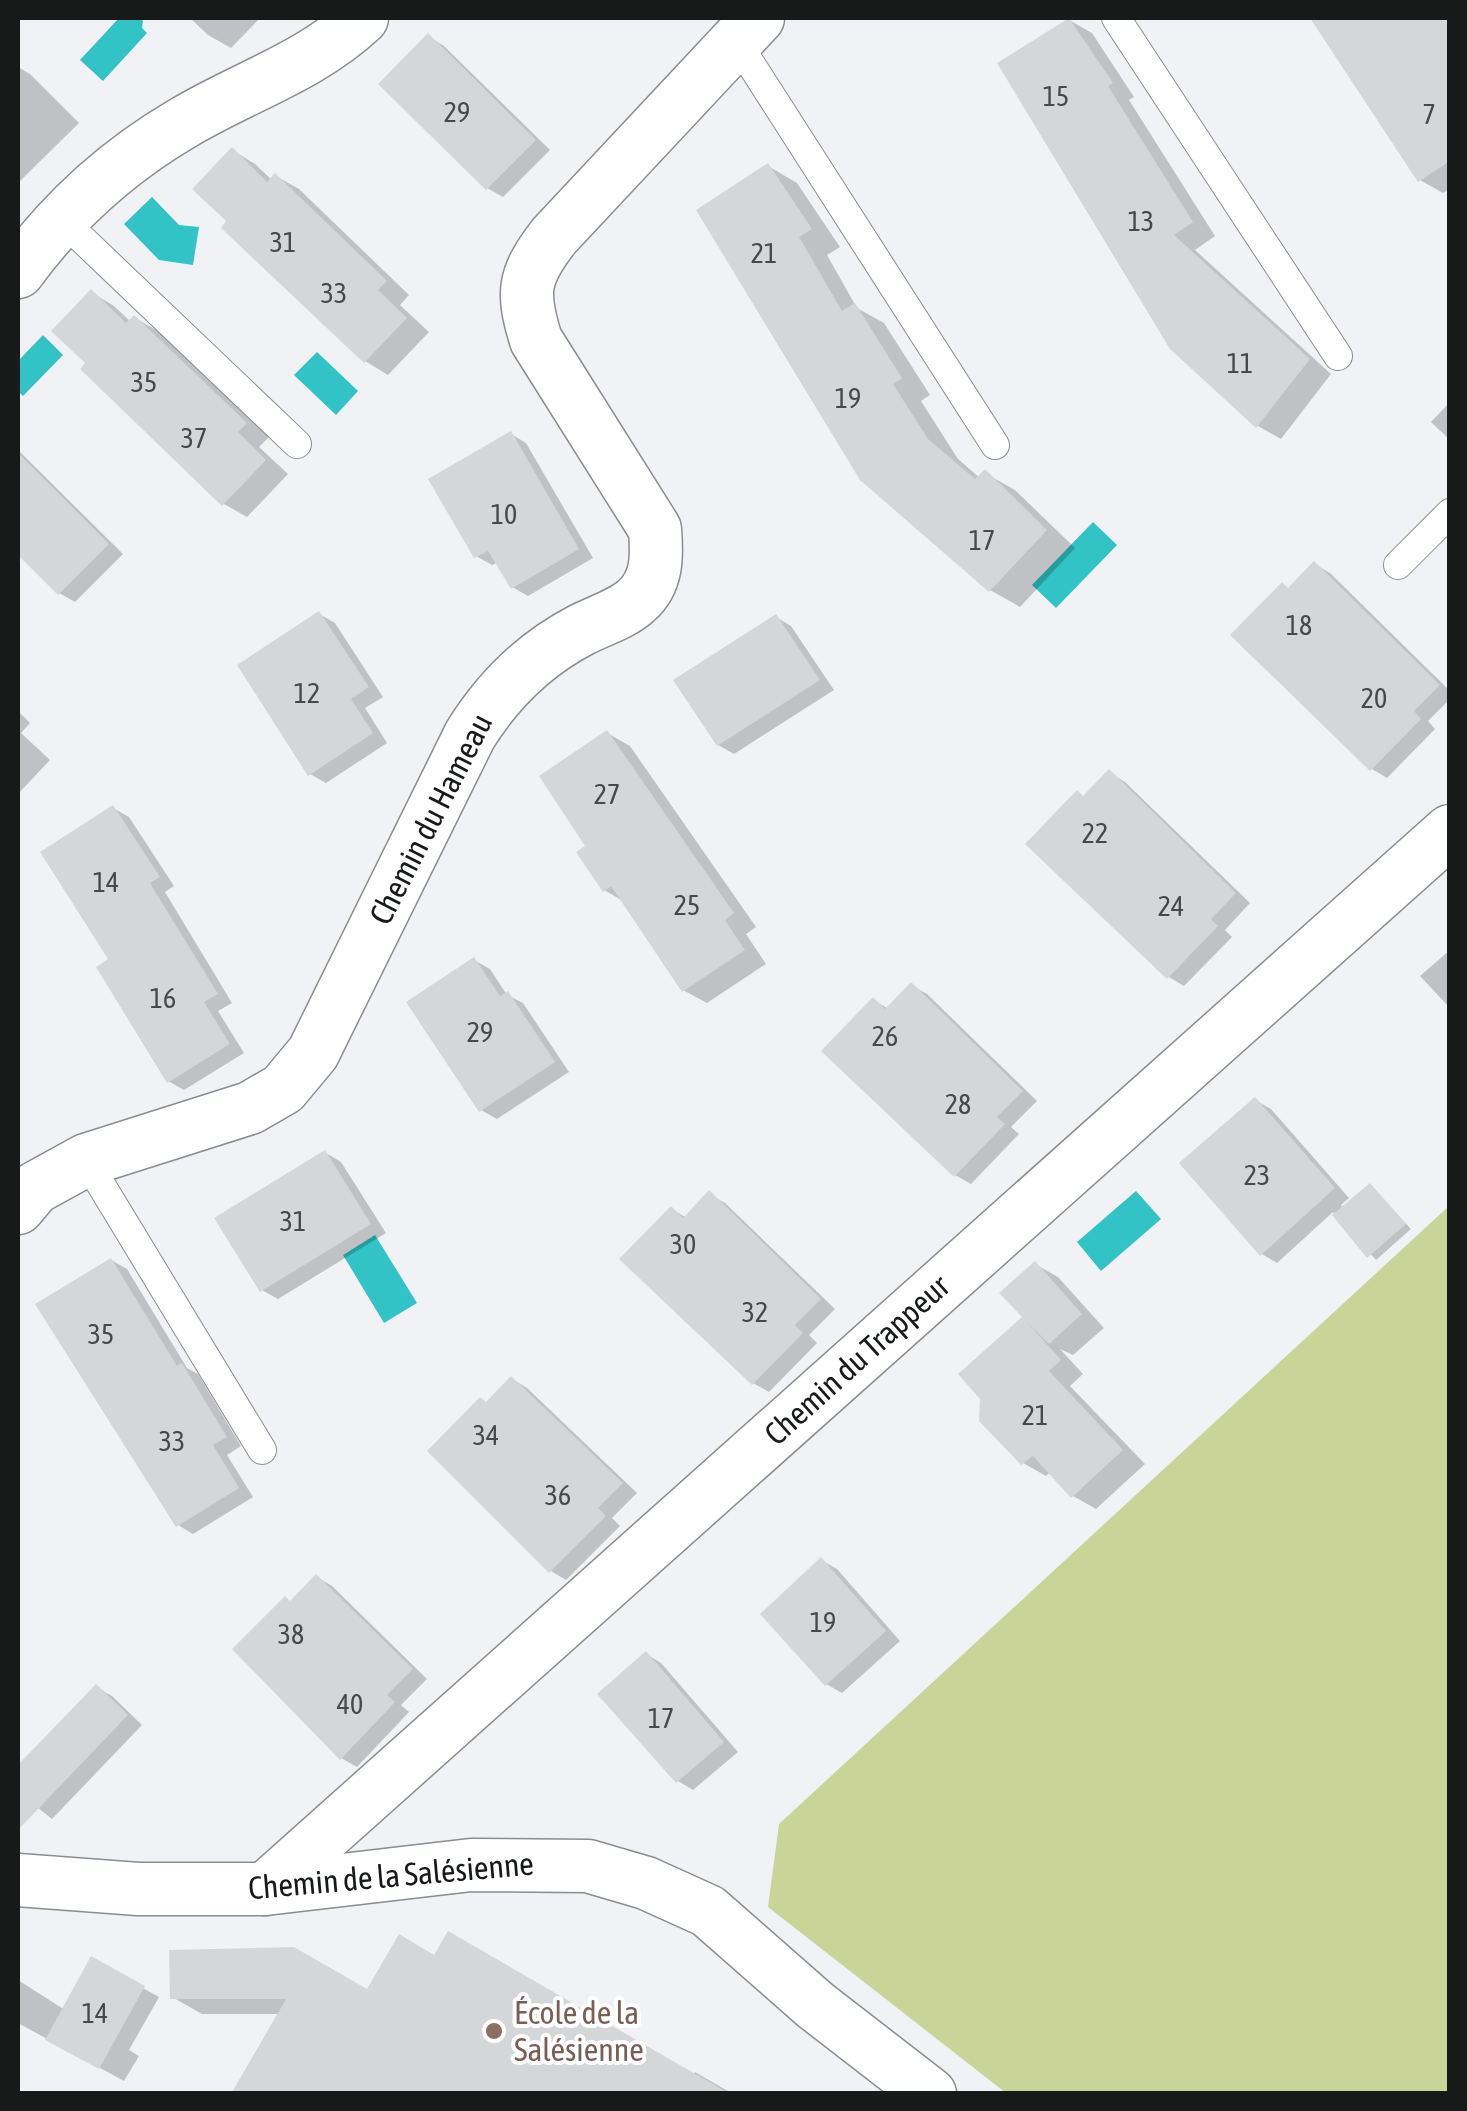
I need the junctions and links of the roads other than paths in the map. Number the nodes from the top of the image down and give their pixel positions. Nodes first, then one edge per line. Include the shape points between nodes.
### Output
1 (362, 18) edge
2 (1116, 18) edge
3 (747, 29) edge
4 (60, 218) junction
5 (18, 272) edge
6 (1338, 356) dead end
7 (297, 444) dead end
8 (995, 445) dead end
9 (1450, 513) edge
10 (1398, 565) dead end
11 (1450, 832) edge
12 (86, 1160) junction
13 (18, 1208) edge
14 (262, 1450) dead end
15 (18, 1880) edge
16 (266, 1888) junction
17 (930, 2094) edge

1 - 4 street via 292,70 183,122
2 - 6 lane
3 - 8 lane
3 - 12 street, Chemin du Hameau via 530,266 526,308 536,340 655,530 653,579 636,602 530,663 493,699 312,1053 283,1089 250,1108
4 - 5 street
4 - 7 lane
9 - 10 lane
11 - 16 street, Chemin du Trappeur
12 - 13 street, Chemin du Hameau via 36,1188
12 - 14 lane
15 - 16 street, Chemin de la Salésienne via 138,1890
16 - 17 street, Chemin de la Salésienne via 522,1863 588,1866 631,1879 708,1910

